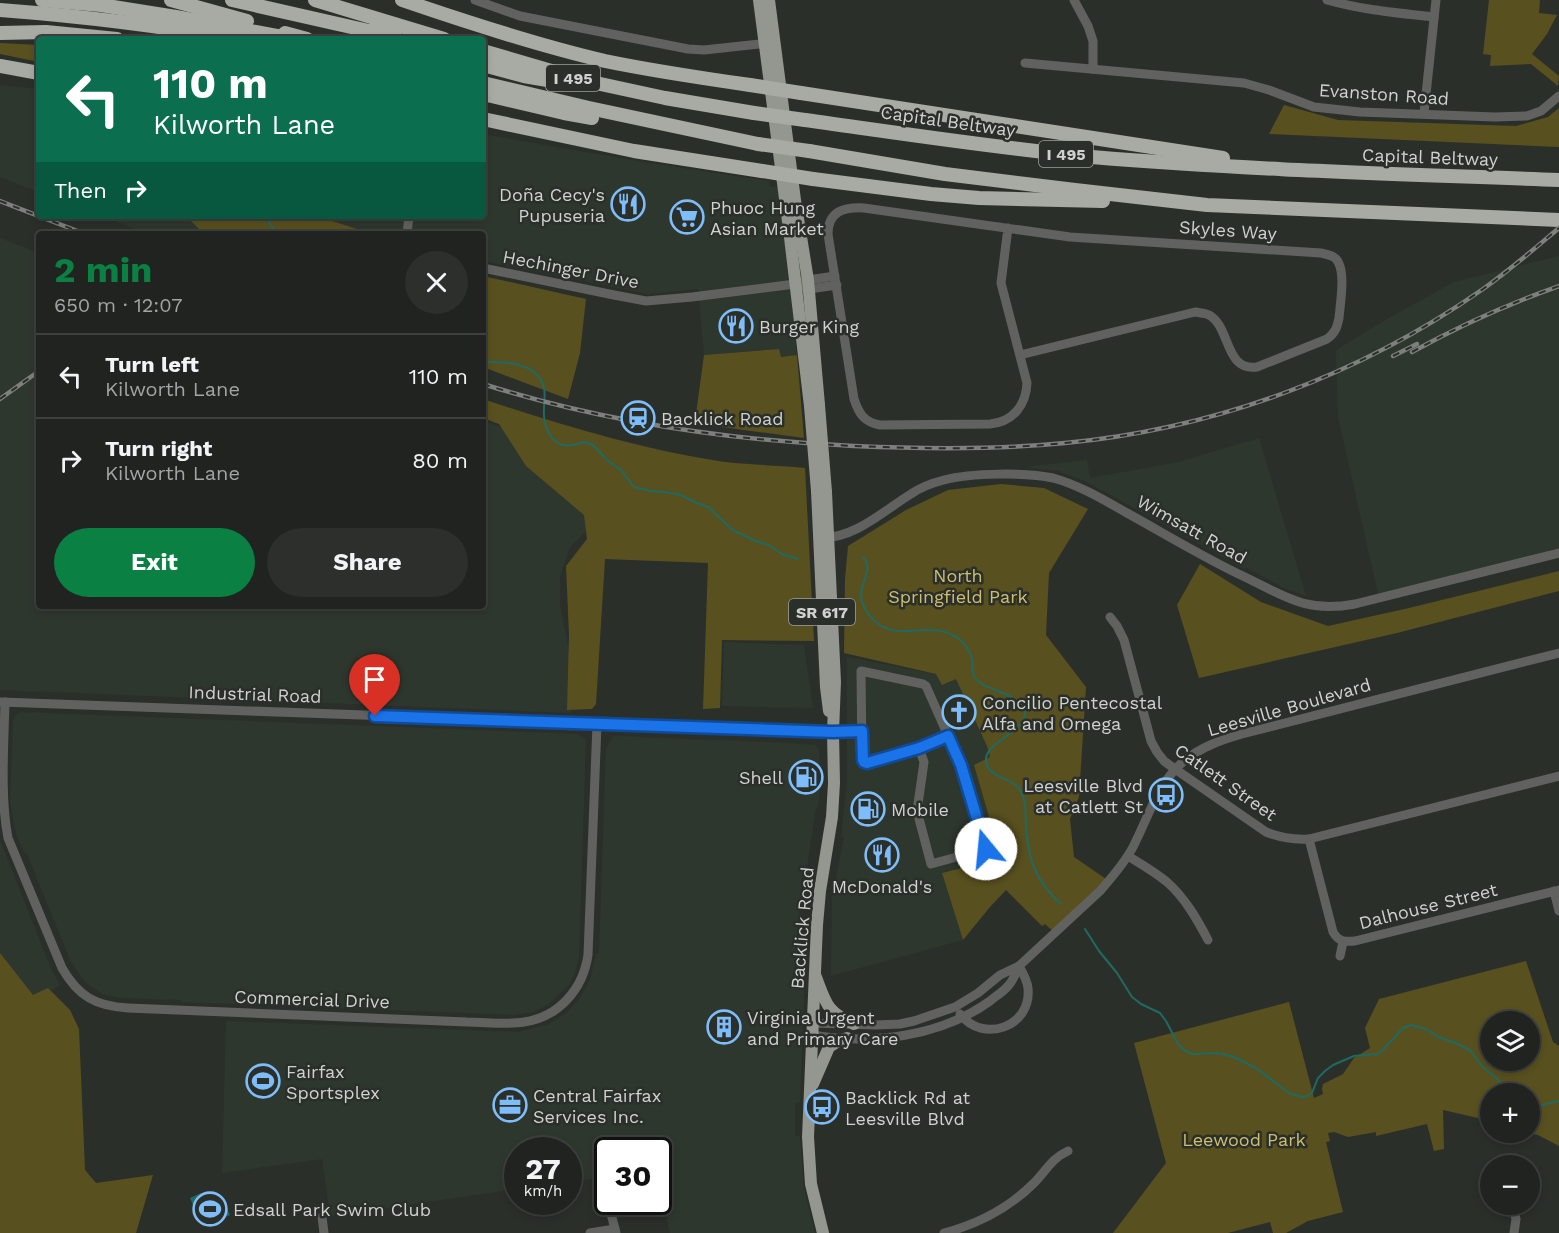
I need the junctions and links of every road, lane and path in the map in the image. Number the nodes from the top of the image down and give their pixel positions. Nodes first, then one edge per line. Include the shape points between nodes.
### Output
1 (42, 0) edge
2 (232, 0) edge
3 (277, 0) edge
4 (315, 0) edge
5 (333, 0) edge
6 (402, 0) edge
7 (409, 0) edge
8 (478, 0) edge
9 (759, 0) edge
10 (769, 0) edge
11 (1074, 0) edge
12 (1327, 0) edge
13 (1436, 0) edge
14 (172, 1) edge
15 (0, 10) edge
16 (442, 14) junction
17 (1434, 17) junction
18 (385, 28) junction
19 (0, 33) edge
20 (87, 36) edge
21 (216, 36) edge
22 (279, 36) edge
23 (296, 36) edge
24 (394, 36) edge
25 (428, 36) edge
26 (769, 43) junction
27 (486, 52) edge
28 (1025, 63) dead end
29 (0, 66) edge
30 (486, 66) edge
31 (1093, 69) junction
32 (36, 72) edge
33 (486, 84) edge
34 (486, 94) edge
35 (1559, 96) edge
36 (665, 98) junction
37 (1424, 113) junction
38 (486, 120) edge
39 (758, 144) junction
40 (1329, 171) junction
41 (1559, 180) edge
42 (1207, 205) junction
43 (1559, 220) edge
44 (1008, 228) junction
45 (486, 269) edge
46 (836, 281) junction
47 (795, 284) junction
48 (808, 284) junction
49 (1020, 355) junction
50 (815, 406) junction
51 (824, 538) junction
52 (1559, 553) edge
53 (1110, 617) dead end
54 (1559, 653) edge
55 (3, 702) edge
56 (597, 724) junction
57 (862, 731) junction
58 (833, 732) junction
59 (948, 736) junction
60 (919, 748) junction
61 (1175, 769) junction
62 (1559, 776) edge
63 (1309, 839) junction
64 (1128, 856) junction
65 (1557, 891) edge
66 (1559, 910) edge
67 (1208, 940) dead end
68 (1343, 942) junction
69 (1340, 956) dead end
70 (1019, 966) junction
71 (814, 973) junction
72 (955, 1007) junction
73 (963, 1018) junction
74 (854, 1024) junction
75 (812, 1029) junction
76 (847, 1038) junction
77 (810, 1090) junction
78 (1068, 1151) dead end
79 (612, 1215) edge
80 (1515, 1215) edge
81 (322, 1217) dead end
82 (616, 1231) edge
83 (324, 1233) edge
84 (590, 1233) edge
85 (823, 1233) edge
86 (944, 1233) edge
87 (1514, 1233) edge

1 - 22 highway via 101,5
2 - 18 highway
3 - 18 highway via 361,25
4 - 18 highway
5 - 18 highway
6 - 16 highway
7 - 16 highway
8 - 26 street via 520,16 688,49
9 - 26 main road, Backlick Road / SR 617
10 - 26 main road, Backlick Road
11 - 31 street via 1093,41
12 - 17 street
13 - 17 street
14 - 23 highway
15 - 21 highway via 89,17
16 - 40 highway, bridge via 541,45 682,75
17 - 37 street
18 - 24 highway
18 - 25 highway
19 - 20 highway
26 - 47 main road, Backlick Road / SR 617
26 - 48 main road, Backlick Road / SR 617
27 - 36 highway, Capital Beltway / I 495 via 582,80
28 - 31 street, Evanston Road
29 - 32 highway
30 - 36 highway via 555,82
31 - 37 street, Evanston Road via 1245,83 1325,109
33 - 39 highway
34 - 39 highway, I 495 via 564,113
35 - 37 street, Evanston Road via 1542,111 1527,116
36 - 40 highway, Capital Beltway / I 495, bridge via 1008,148 1188,164
38 - 42 highway, bridge via 634,151 931,194
39 - 42 highway, I 495, bridge via 945,174
40 - 41 highway, Capital Beltway / I 495
42 - 43 highway, I 495
44 - 46 street, Skyles Way via 864,208 844,210 834,215 828,226
44 - 49 street via 1001,283
44 - 49 street, Skyles Way via 1070,237 1329,255 1338,261 1342,271 1340,318 1334,334 1257,367 1240,364 1215,319 1196,312
45 - 47 street, Hechinger Drive via 646,301
46 - 48 street
46 - 49 street via 854,399 861,416 870,423 1003,422 1017,411 1026,390
47 - 48 street
47 - 50 main road, Backlick Road / SR 617
48 - 50 main road, Backlick Road / SR 617
50 - 51 main road, Backlick Road / SR 617, bridge
51 - 52 street, Wimsatt Road via 859,527 913,492 943,480 1024,475 1051,478 1092,494 1285,598 1318,607 1355,604
51 - 58 main road, Backlick Road / SR 617 via 826,687
53 - 61 street, Catlett Street via 1124,640 1151,741 1164,761
54 - 61 street, Leesville Boulevard via 1227,738 1200,750
55 - 56 street, Industrial Road
55 - 56 street, Commercial Drive via 2,798 8,838 62,968 83,994 99,1004 121,1008 467,1022 523,1022 543,1017 568,999 583,975 588,955
56 - 58 street, Industrial Road
57 - 58 street, Industrial Road
57 - 59 street via 861,671 926,686
57 - 60 street via 864,762
58 - 71 main road, Backlick Road / SR 617 via 834,793 820,891
59 - 60 street
59 - 60 street via 961,765 986,849 931,864 917,811 924,762
61 - 63 street, Catlett Street via 1266,832 1290,840
61 - 64 street, Leesville Boulevard
62 - 63 street, Catlett Street
63 - 68 street, Dalhouse Street via 1333,932
64 - 67 street via 1176,891
64 - 70 street, Leesville Boulevard via 1100,891
65 - 66 street
65 - 68 street, Dalhouse Street
68 - 69 street
70 - 72 street, Leesville Boulevard
70 - 73 street, Leesville Boulevard via 1008,986
70 - 73 street via 1028,994 1016,1019 1003,1028 987,1029 973,1026
71 - 74 main road via 831,1011
71 - 75 main road, Backlick Road / SR 617
72 - 73 street
72 - 74 street, Leesville Boulevard via 900,1024
73 - 76 street, Leesville Boulevard via 908,1035
74 - 75 street, Leesville Boulevard
75 - 76 street, Leesville Boulevard via 825,1037
75 - 77 main road, Backlick Road / SR 617
76 - 77 main road via 830,1047
77 - 85 main road, Backlick Road / SR 617 via 811,1184
78 - 86 street via 1052,1161 1035,1182 1002,1209 981,1221
79 - 82 street
80 - 87 street
81 - 83 street
82 - 84 street

